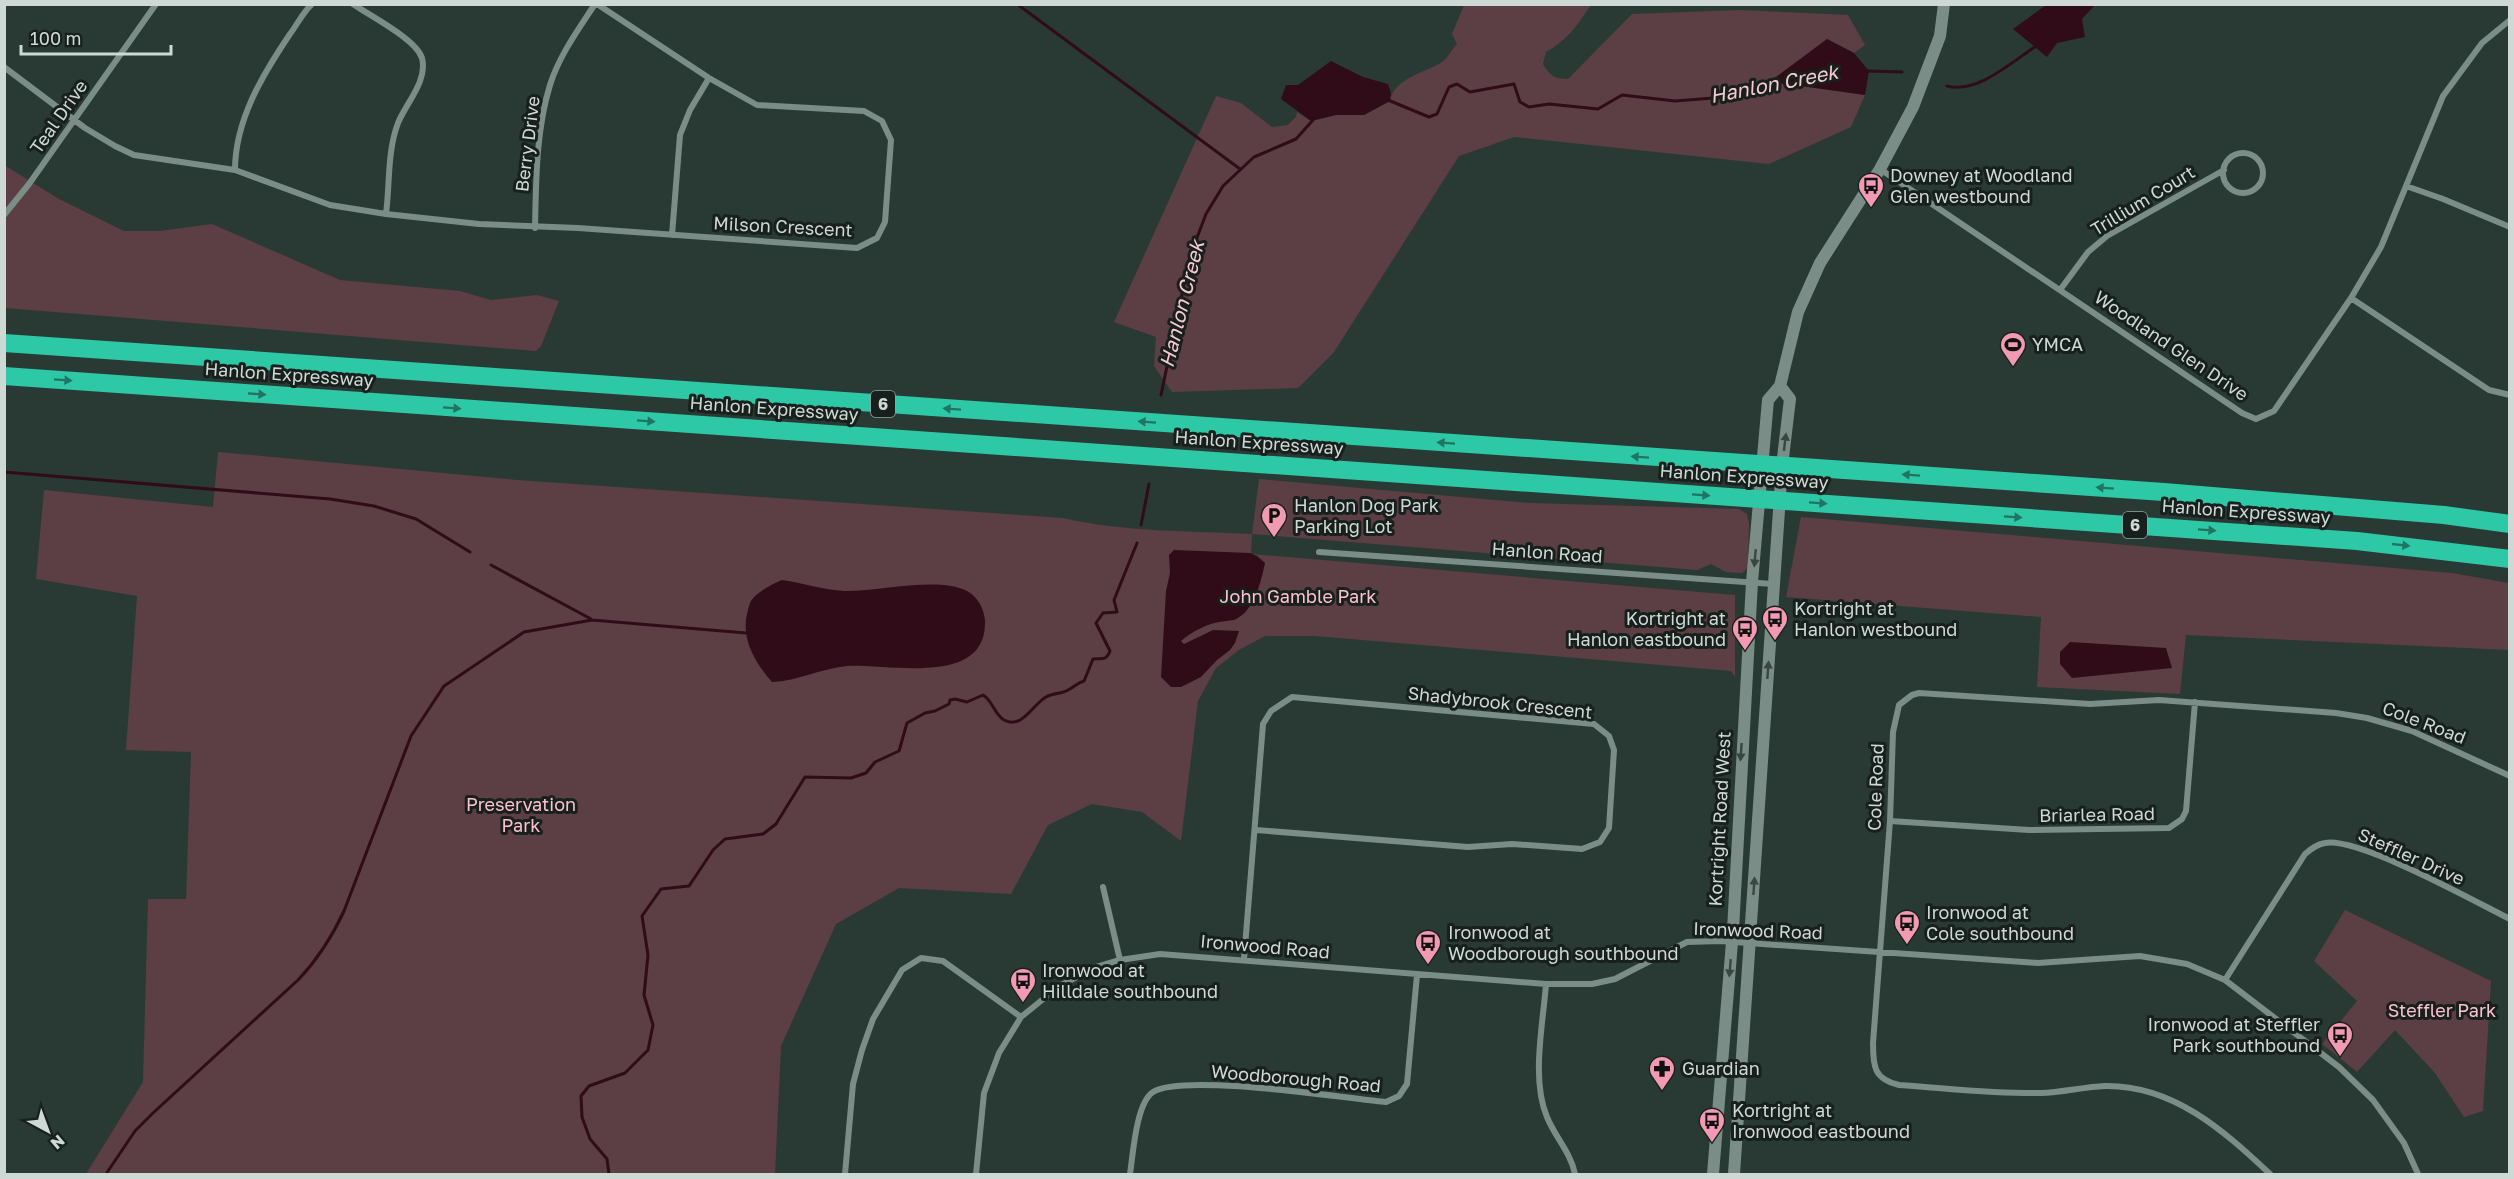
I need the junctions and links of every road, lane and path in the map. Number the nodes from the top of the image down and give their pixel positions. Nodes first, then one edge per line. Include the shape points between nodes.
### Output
1 (156, 4) edge
2 (312, 4) edge
3 (353, 4) edge
4 (596, 4) edge
5 (1944, 4) edge
6 (2510, 20) edge
7 (4, 68) edge
8 (709, 78) junction
9 (75, 120) junction
10 (1880, 169) junction
11 (235, 170) junction
12 (2224, 170) junction
13 (2406, 186) junction
14 (386, 214) junction
15 (4, 215) edge
16 (2510, 227) edge
17 (535, 228) junction
18 (672, 236) junction
19 (2060, 290) junction
20 (2351, 298) junction
21 (4, 343) edge
22 (4, 376) edge
23 (1780, 386) junction
24 (2510, 395) edge
25 (1762, 465) junction
26 (1782, 466) junction
27 (1760, 500) junction
28 (1780, 501) junction
29 (2510, 524) edge
30 (1319, 552) dead end
31 (2510, 559) edge
32 (1752, 582) junction
33 (1773, 584) junction
34 (2195, 702) junction
35 (2510, 776) edge
36 (1890, 821) junction
37 (1256, 830) junction
38 (1102, 887) dead end
39 (2510, 919) edge
40 (1731, 942) junction
41 (1750, 943) junction
42 (1879, 952) junction
43 (1244, 959) junction
44 (1120, 960) junction
45 (1417, 975) junction
46 (2225, 980) junction
47 (1546, 984) junction
48 (1021, 1017) junction
49 (845, 1174) edge
50 (976, 1174) edge
51 (1130, 1174) edge
52 (1575, 1174) edge
53 (1713, 1174) edge
54 (1734, 1174) edge
55 (2270, 1174) edge
56 (2418, 1174) edge

1 - 9 street, Teal Drive
2 - 11 street via 268,67 246,111
3 - 14 street via 410,42 422,58 421,78 399,121 392,145
4 - 8 street, Milson Crescent
4 - 17 street, Berry Drive via 568,47 550,85 541,130
5 - 10 street, Kortright Road West via 1940,36 1913,108
6 - 13 street, Woodland Glen Drive via 2482,43 2443,96
7 - 9 street
8 - 18 street via 680,135
8 - 18 street, Milson Crescent via 757,105 864,111 882,121 891,140 885,222 877,238 856,248
9 - 11 street via 134,156
9 - 15 street, Teal Drive
10 - 19 street, Woodland Glen Drive
10 - 23 street, Kortright Road West via 1815,273 1798,312
11 - 14 street via 330,205
12 - 12 street, Trillium Court via 2227,185 2237,192 2254,190 2263,179 2259,160 2251,155 2231,158
12 - 19 street, Trillium Court via 2107,236 2088,252
13 - 16 street
13 - 20 street, Woodland Glen Drive via 2381,247
14 - 17 street, Milson Crescent
17 - 18 street, Milson Crescent
19 - 20 street, Woodland Glen Drive via 2256,419 2274,411
20 - 24 street via 2489,390
25 -> 21 highway, Hanlon Expressway / 6
22 -> 27 highway, Hanlon Expressway / 6
23 - 25 street, Kortright Road West via 1768,400
26 -> 23 street, Kortright Road West via 1790,399
25 - 26 highway, Hanlon Expressway / 6
25 - 27 street, Kortright Road West
26 - 28 street, Kortright Road West
29 -> 26 highway, Hanlon Expressway / 6 via 2187,494
27 - 28 highway, Hanlon Expressway / 6
27 -> 32 street, Kortright Road West
28 -> 31 highway, Hanlon Expressway / 6 via 2357,541
28 - 33 street, Kortright Road West
30 - 32 street, Hanlon Road
32 - 33 street, Hanlon Road
32 -> 40 street, Kortright Road West
41 -> 33 street, Kortright Road West
34 - 35 street, Cole Road via 2367,718 2430,738
34 - 36 street, Briarlea Road via 2186,811 2169,828 2029,831
34 - 36 street, Cole Road via 2090,704 1912,695 1899,705 1895,714
36 - 42 street, Cole Road
37 - 37 street, Shadybrook Crescent via 1468,847 1512,844 1582,849 1600,843 1609,828 1614,750 1609,736 1594,724 1292,698 1271,711 1263,724
37 - 43 street, Shadybrook Crescent
38 - 44 street
39 - 46 street, Steffler Drive via 2372,853 2325,842 2305,854
40 - 41 street, Ironwood Road
40 - 47 street, Ironwood Road via 1687,942 1615,979 1592,984
40 -> 53 street, Kortright Road West
41 - 42 street, Ironwood Road
41 - 54 street, Kortright Road West
42 - 46 street, Ironwood Road via 2038,963 2140,956 2187,964
42 - 55 street, Cole Road via 1873,1059 1875,1069 1888,1082 2023,1092 2106,1086 2137,1089 2168,1098 2208,1120
43 - 44 street, Ironwood Road via 1160,954
43 - 45 street, Ironwood Road
44 - 48 street, Ironwood Road via 1093,968 1058,987
45 - 47 street, Ironwood Road
45 - 51 street, Woodborough Road via 1407,1084 1399,1096 1386,1102 1248,1086 1169,1086 1152,1092 1142,1108
46 - 56 street, Ironwood Road via 2339,1067 2373,1100 2404,1143
47 - 52 street via 1539,1085 1547,1117
48 - 49 street via 943,961 921,958 902,970 873,1020 862,1050 853,1084
48 - 50 street, Ironwood Road via 999,1053 984,1093

